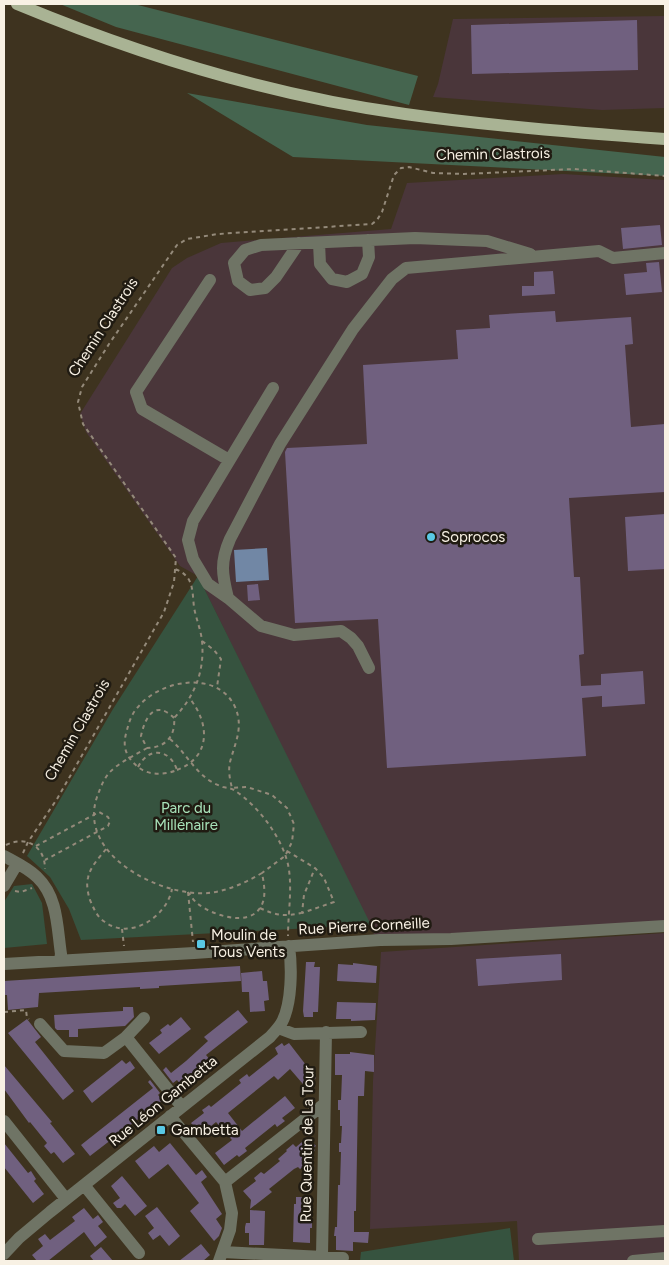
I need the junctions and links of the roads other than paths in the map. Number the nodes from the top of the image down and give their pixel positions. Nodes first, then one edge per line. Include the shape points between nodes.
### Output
1 (17, 4) edge
2 (4, 5) edge
3 (41, 14) junction
4 (665, 139) edge
5 (368, 240) junction
6 (300, 243) junction
7 (319, 243) junction
8 (665, 252) edge
9 (540, 256) junction
10 (210, 280) dead end
11 (272, 388) dead end
12 (229, 460) junction
13 (228, 598) junction
14 (370, 668) dead end
15 (4, 856) edge
16 (17, 864) junction
17 (4, 886) edge
18 (665, 926) edge
19 (289, 946) junction
20 (60, 960) junction
21 (4, 964) edge
22 (144, 1018) dead end
23 (40, 1024) road end
24 (278, 1028) junction
25 (326, 1032) junction
26 (361, 1032) dead end
27 (126, 1037) junction
28 (324, 1105) junction
29 (182, 1108) junction
30 (170, 1116) junction
31 (4, 1121) edge
32 (225, 1182) junction
33 (84, 1185) junction
34 (66, 1199) junction
35 (665, 1231) edge
36 (538, 1239) dead end
37 (4, 1252) edge
38 (139, 1253) dead end
39 (322, 1256) junction
40 (221, 1257) edge
41 (343, 1258) dead end
42 (665, 1258) edge
43 (633, 1261) edge

1 - 3 main road
2 - 3 main road
3 - 4 main road via 147,53 332,101 481,124
5 - 7 street
5 - 7 street via 369,258 362,274 347,282 332,279 320,264
5 - 9 street via 487,241
6 - 6 street via 261,245 245,250 234,263 238,281 250,290 265,288
6 - 7 street
8 - 9 street via 613,258 599,251
9 - 13 street via 406,268 392,278 353,329 280,444 230,539 223,567
10 - 12 street via 136,392 142,409
11 - 12 street
12 - 13 street via 193,522 188,540 193,559 208,584
13 - 14 street via 261,626 294,635 341,632 352,638
15 - 16 street
16 - 17 street
16 - 20 street via 36,876 47,889 54,905
18 - 19 street, Rue Pierre Corneille
19 - 20 street, Rue Pierre Corneille
19 - 24 street, Rue Léon Gambetta via 288,1008
20 - 21 street, Rue Pierre Corneille
22 - 27 street
23 - 27 street via 64,1052 104,1053
24 - 25 street via 294,1034
24 - 29 street, Rue Léon Gambetta
25 - 26 street
25 - 28 street, Rue Quentin de La Tour
27 - 29 street
28 - 32 street
28 - 39 street, Rue Quentin de La Tour
29 - 30 street, Rue Léon Gambetta
30 - 32 street
30 - 33 street, Rue Léon Gambetta
31 - 34 street
32 - 40 street via 232,1213
33 - 34 street, Rue Léon Gambetta
33 - 38 street
34 - 37 street, Rue Léon Gambetta
35 - 36 street
39 - 40 street
39 - 41 street
42 - 43 street

